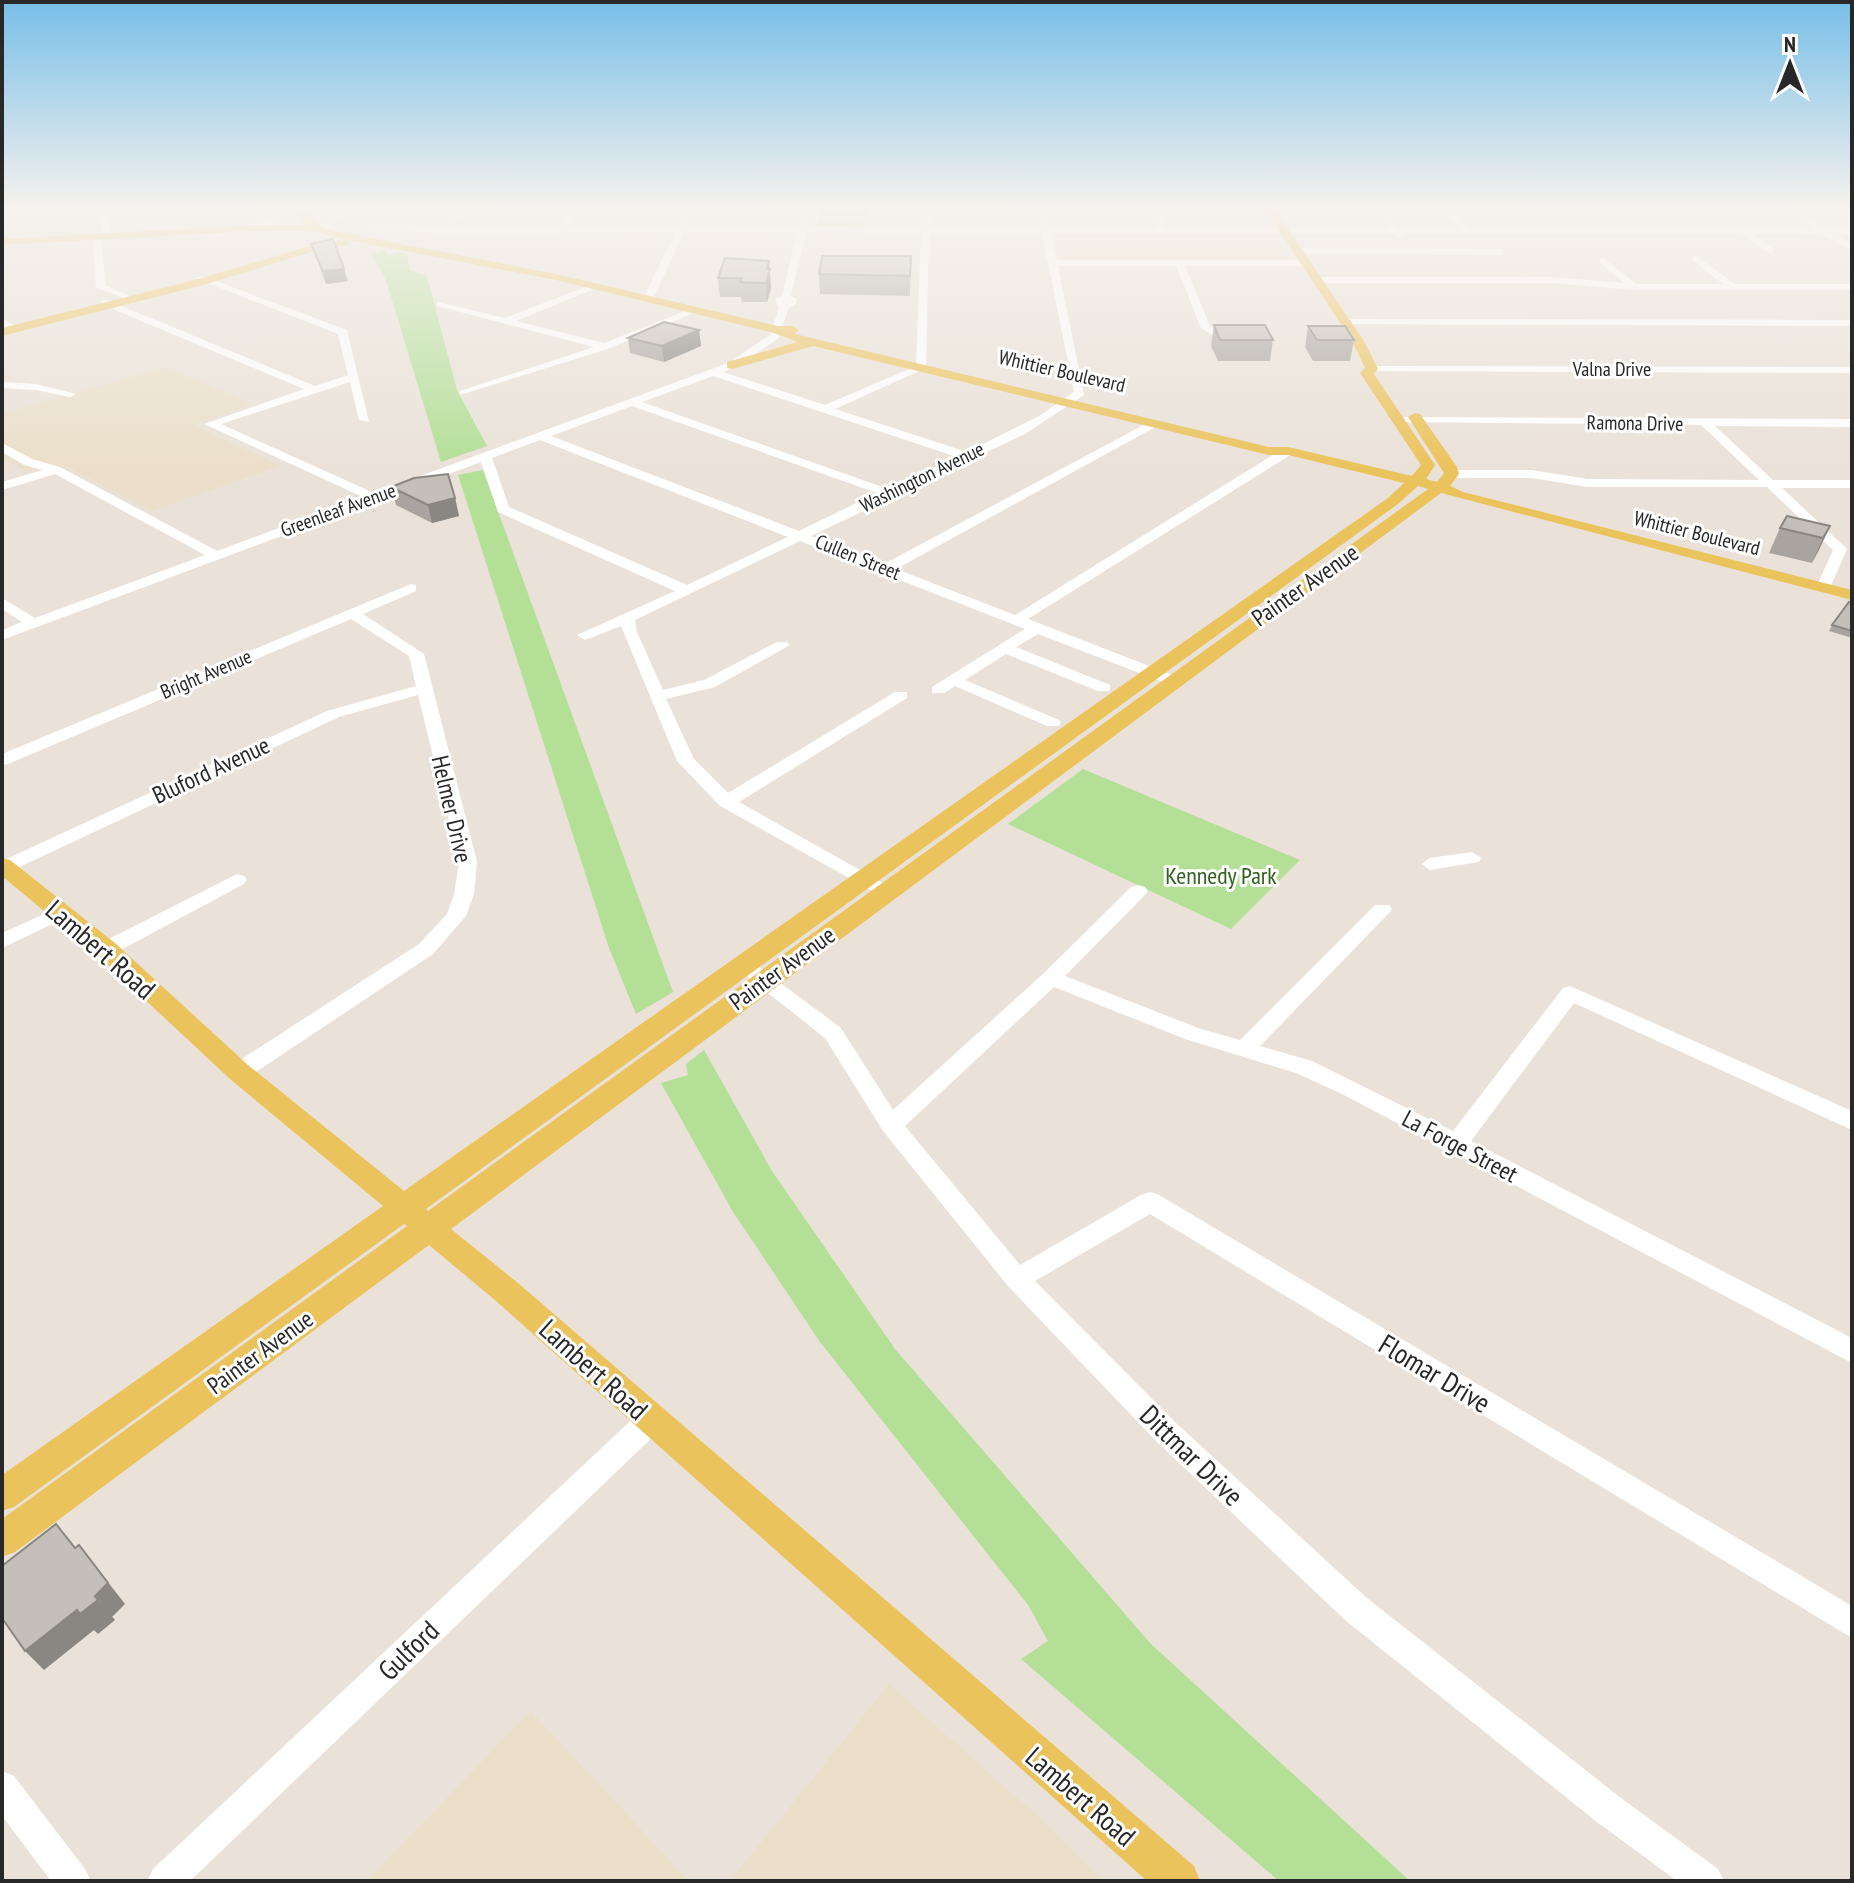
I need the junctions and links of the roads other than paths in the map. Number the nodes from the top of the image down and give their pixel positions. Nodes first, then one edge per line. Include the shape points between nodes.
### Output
1 (107, 293) edge
2 (150, 293) edge
3 (240, 293) edge
4 (578, 293) edge
5 (623, 293) edge
6 (651, 293) edge
7 (787, 293) edge
8 (924, 293) edge
9 (1058, 293) edge
10 (1191, 293) edge
11 (1325, 293) edge
12 (648, 299) junction
13 (118, 301) junction
14 (440, 304) dead end
15 (696, 310) junction
16 (506, 321) junction
17 (1345, 322) junction
18 (1852, 323) edge
19 (6, 327) edge
20 (778, 330) junction
21 (1214, 333) edge
22 (816, 343) junction
23 (604, 347) junction
24 (921, 364) junction
25 (732, 365) junction
26 (1372, 369) junction
27 (1852, 370) edge
28 (712, 372) junction
29 (353, 377) junction
30 (2, 385) edge
31 (313, 389) junction
32 (464, 393) dead end
33 (70, 394) dead end
34 (1072, 400) junction
35 (631, 402) junction
36 (826, 409) junction
37 (365, 420) dead end
38 (1399, 420) junction
39 (1418, 420) junction
40 (1155, 423) junction
41 (1852, 423) edge
42 (1706, 424) junction
43 (540, 436) junction
44 (2, 447) edge
45 (1288, 451) junction
46 (485, 456) junction
47 (966, 456) junction
48 (56, 470) junction
49 (1452, 474) junction
50 (1415, 481) junction
51 (1767, 484) junction
52 (1852, 484) edge
53 (2, 486) edge
54 (1440, 487) junction
55 (888, 493) junction
56 (373, 497) junction
57 (804, 535) junction
58 (1846, 549) edge
59 (216, 556) junction
60 (887, 568) junction
61 (1825, 583) junction
62 (1852, 585) edge
63 (411, 588) dead end
64 (685, 590) junction
65 (1852, 595) edge
66 (2, 602) edge
67 (352, 613) junction
68 (627, 618) junction
69 (1231, 618) junction
70 (1017, 620) junction
71 (34, 624) junction
72 (1036, 628) junction
73 (2, 635) edge
74 (585, 635) dead end
75 (782, 645) dead end
76 (1005, 648) junction
77 (1212, 652) junction
78 (1164, 677) junction
79 (953, 680) junction
80 (1104, 688) dead end
81 (423, 689) junction
82 (938, 690) dead end
83 (901, 695) dead end
84 (657, 696) junction
85 (1053, 723) dead end
86 (2, 760) edge
87 (726, 802) junction
88 (1472, 858) dead end
89 (1430, 864) dead end
90 (3, 866) edge
91 (237, 880) dead end
92 (862, 882) junction
93 (1138, 891) dead end
94 (885, 892) junction
95 (1382, 909) dead end
96 (60, 913) junction
97 (2, 941) edge
98 (106, 949) junction
99 (754, 974) junction
100 (1051, 978) junction
101 (1244, 1049) junction
102 (239, 1072) junction
103 (1852, 1121) edge
104 (891, 1125) junction
105 (1456, 1144) junction
106 (417, 1217) junction
107 (1017, 1279) junction
108 (1852, 1351) edge
109 (651, 1420) junction
110 (2, 1495) edge
111 (2, 1540) edge
112 (1852, 1623) edge
113 (2, 1788) edge
114 (73, 1881) edge
115 (165, 1881) edge
116 (1179, 1881) edge
117 (1706, 1881) edge

1 - 13 street
2 - 13 main road
3 - 29 street via 343,332
4 - 16 street
5 - 12 main road, Whittier Boulevard
6 - 12 street
7 - 20 street
8 - 24 street
9 - 34 street via 1080,393
10 - 21 street via 1206,328
11 - 17 main road
12 - 15 main road, Whittier Boulevard
13 - 19 main road
13 - 31 street
14 - 16 street
15 - 20 main road, Whittier Boulevard
15 - 23 street
16 - 23 street
17 - 18 street
17 - 26 main road
20 - 22 main road, Whittier Boulevard
20 - 24 main road, Whittier Boulevard via 799,330
20 - 25 street, Greenleaf Avenue
22 - 24 main road, Whittier Boulevard
22 - 25 main road
23 - 32 street
24 - 34 main road, Whittier Boulevard
24 - 36 street
25 - 28 street, Greenleaf Avenue
26 - 27 street, Valna Drive
26 - 38 main road via 1367,373
26 - 39 main road via 1384,373
28 - 35 street, Greenleaf Avenue
28 - 36 street
29 - 31 street
29 - 37 street
30 - 33 street
31 - 56 street via 210,424
34 - 40 main road, Whittier Boulevard
34 - 45 main road, Whittier Boulevard
34 - 47 street, Washington Avenue
35 - 43 street, Greenleaf Avenue
35 - 55 street
36 - 47 street
38 - 39 street, Ramona Drive
38 - 50 main road via 1428,465
39 - 42 street, Ramona Drive
39 - 49 main road
40 - 45 main road, Whittier Boulevard
40 - 60 street
41 - 42 street, Ramona Drive
42 - 51 street
43 - 46 street, Greenleaf Avenue
43 - 57 street, Cullen Street
44 - 48 street
45 - 50 main road, Whittier Boulevard
45 - 70 street
46 - 56 street, Greenleaf Avenue
46 - 64 street via 503,509
47 - 55 street, Washington Avenue
48 - 53 street
48 - 59 street
49 - 51 street via 1531,474 1588,483
49 - 54 main road, Painter Avenue
50 - 54 main road, Whittier Boulevard
50 - 69 main road, Painter Avenue
51 - 52 street
51 - 58 street
54 - 61 main road, Whittier Boulevard via 1464,487
54 - 77 main road, Painter Avenue
55 - 57 street, Washington Avenue
56 - 59 street, Greenleaf Avenue
57 - 60 street, Cullen Street
57 - 64 street, Washington Avenue
58 - 61 street
59 - 71 street, Greenleaf Avenue
60 - 70 street, Cullen Street
61 - 62 main road, Whittier Boulevard
61 - 65 main road, Whittier Boulevard
63 - 67 street, Bright Avenue
64 - 68 street, Washington Avenue
66 - 71 street
67 - 81 street, Helmer Drive via 416,654
67 - 86 street, Bright Avenue
68 - 74 street, Washington Avenue
68 - 84 street
69 - 77 main road via 1235,626 1210,644
69 - 78 main road, Painter Avenue
70 - 72 street, Cullen Street
71 - 73 street, Greenleaf Avenue
72 - 76 street
72 - 78 street, Cullen Street
75 - 84 street via 709,684
76 - 79 street
76 - 80 street
77 - 78 main road, Painter Avenue
78 - 92 main road, Painter Avenue
78 - 94 main road, Painter Avenue
79 - 82 street
79 - 85 street
81 - 90 street, Bluford Avenue via 333,714
81 - 102 street, Helmer Drive via 468,862 456,916 426,949
83 - 87 street
84 - 87 street via 686,761
87 - 92 street
88 - 89 street
90 - 96 main road, Lambert Road
91 - 98 street
92 - 94 street
92 - 99 main road, Painter Avenue
93 - 100 street
94 - 99 main road, Painter Avenue
95 - 101 street
96 - 97 street
96 - 98 main road, Lambert Road
98 - 102 main road, Lambert Road
99 - 104 street, Dittmar Drive via 833,1033
99 - 106 main road, Painter Avenue
99 - 106 main road, Painter Avenue via 612,1092
100 - 101 street, La Forge Street
100 - 104 street
101 - 105 street, La Forge Street via 1304,1067
102 - 106 main road, Lambert Road
103 - 105 street via 1570,993
104 - 107 street, Dittmar Drive
105 - 108 street, La Forge Street
106 - 109 main road, Lambert Road
106 - 110 main road, Painter Avenue
106 - 111 main road, Painter Avenue
107 - 112 street, Flomar Drive via 1150,1202
107 - 117 street, Dittmar Drive via 1166,1432 1356,1609
109 - 115 street, Gulford
109 - 116 main road, Lambert Road
113 - 114 street

